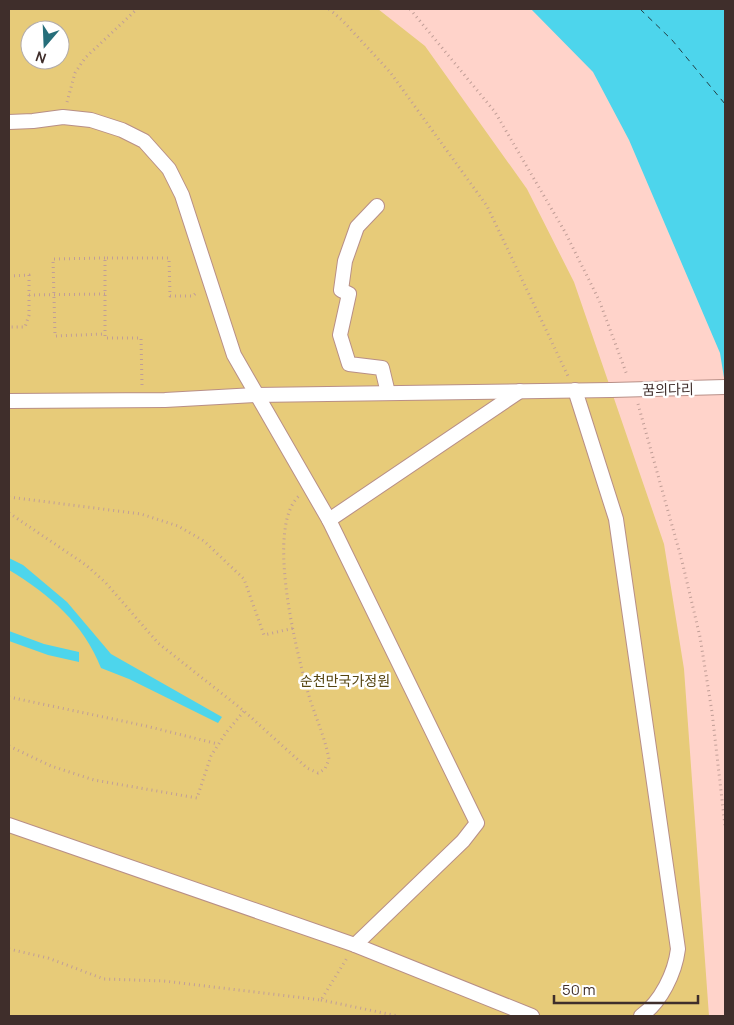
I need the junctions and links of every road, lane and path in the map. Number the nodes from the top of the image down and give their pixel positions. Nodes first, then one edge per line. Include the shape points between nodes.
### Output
1 (137, 9) edge
2 (329, 9) edge
3 (63, 117) junction
4 (9, 122) edge
5 (377, 206) dead end
6 (104, 258) junction
7 (9, 276) edge
8 (208, 278) junction
9 (54, 294) junction
10 (105, 294) junction
11 (29, 295) junction
12 (9, 327) edge
13 (105, 334) junction
14 (725, 387) edge
15 (575, 390) junction
16 (521, 391) junction
17 (388, 393) junction
18 (255, 394) junction
19 (142, 400) junction
20 (9, 401) edge
21 (309, 488) junction
22 (9, 497) edge
23 (9, 513) edge
24 (329, 520) junction
25 (294, 628) junction
26 (9, 697) edge
27 (244, 711) junction
28 (218, 744) junction
29 (9, 746) edge
30 (9, 825) edge
31 (355, 945) junction
32 (9, 949) edge
33 (321, 1000) junction
34 (398, 1016) edge
35 (532, 1016) edge
36 (640, 1016) edge

1 - 3 path via 85,58 75,73
2 - 15 path via 390,72 487,206
3 - 4 street
3 - 8 street via 91,120 122,130 144,141 158,155 182,195
5 - 17 street via 357,227 345,261 340,290 350,294 340,335 348,364 382,368
6 - 8 path via 170,258 170,296 193,296
6 - 9 path via 53,259
6 - 10 path
7 - 11 path via 29,276
8 - 18 street via 234,355
9 - 10 path
9 - 11 path
9 - 13 path via 55,336
10 - 13 path
11 - 12 path via 25,327
13 - 19 path via 105,338 141,338
14 - 15 street, 꿈의다리, bridge
15 - 16 street, 꿈의다리
15 - 36 street via 616,519 678,949 667,984
16 - 17 street, 꿈의다리
16 - 24 street
17 - 18 street, 꿈의다리
18 - 19 street, 꿈의다리
18 - 21 street
19 - 20 street, 꿈의다리
21 - 24 street
21 - 25 path via 290,505 287,517 282,564
22 - 25 path via 141,514 178,526 204,541 244,580 264,635
23 - 27 path via 86,565 158,643
24 - 31 street via 477,824
25 - 27 path via 306,686 326,744 329,759 325,769 318,773 307,768
26 - 28 path
27 - 28 path
28 - 29 path via 197,798 94,780 51,766
30 - 31 street
31 - 33 path
31 - 35 street
32 - 33 path via 48,958 104,979 164,981
33 - 34 path

